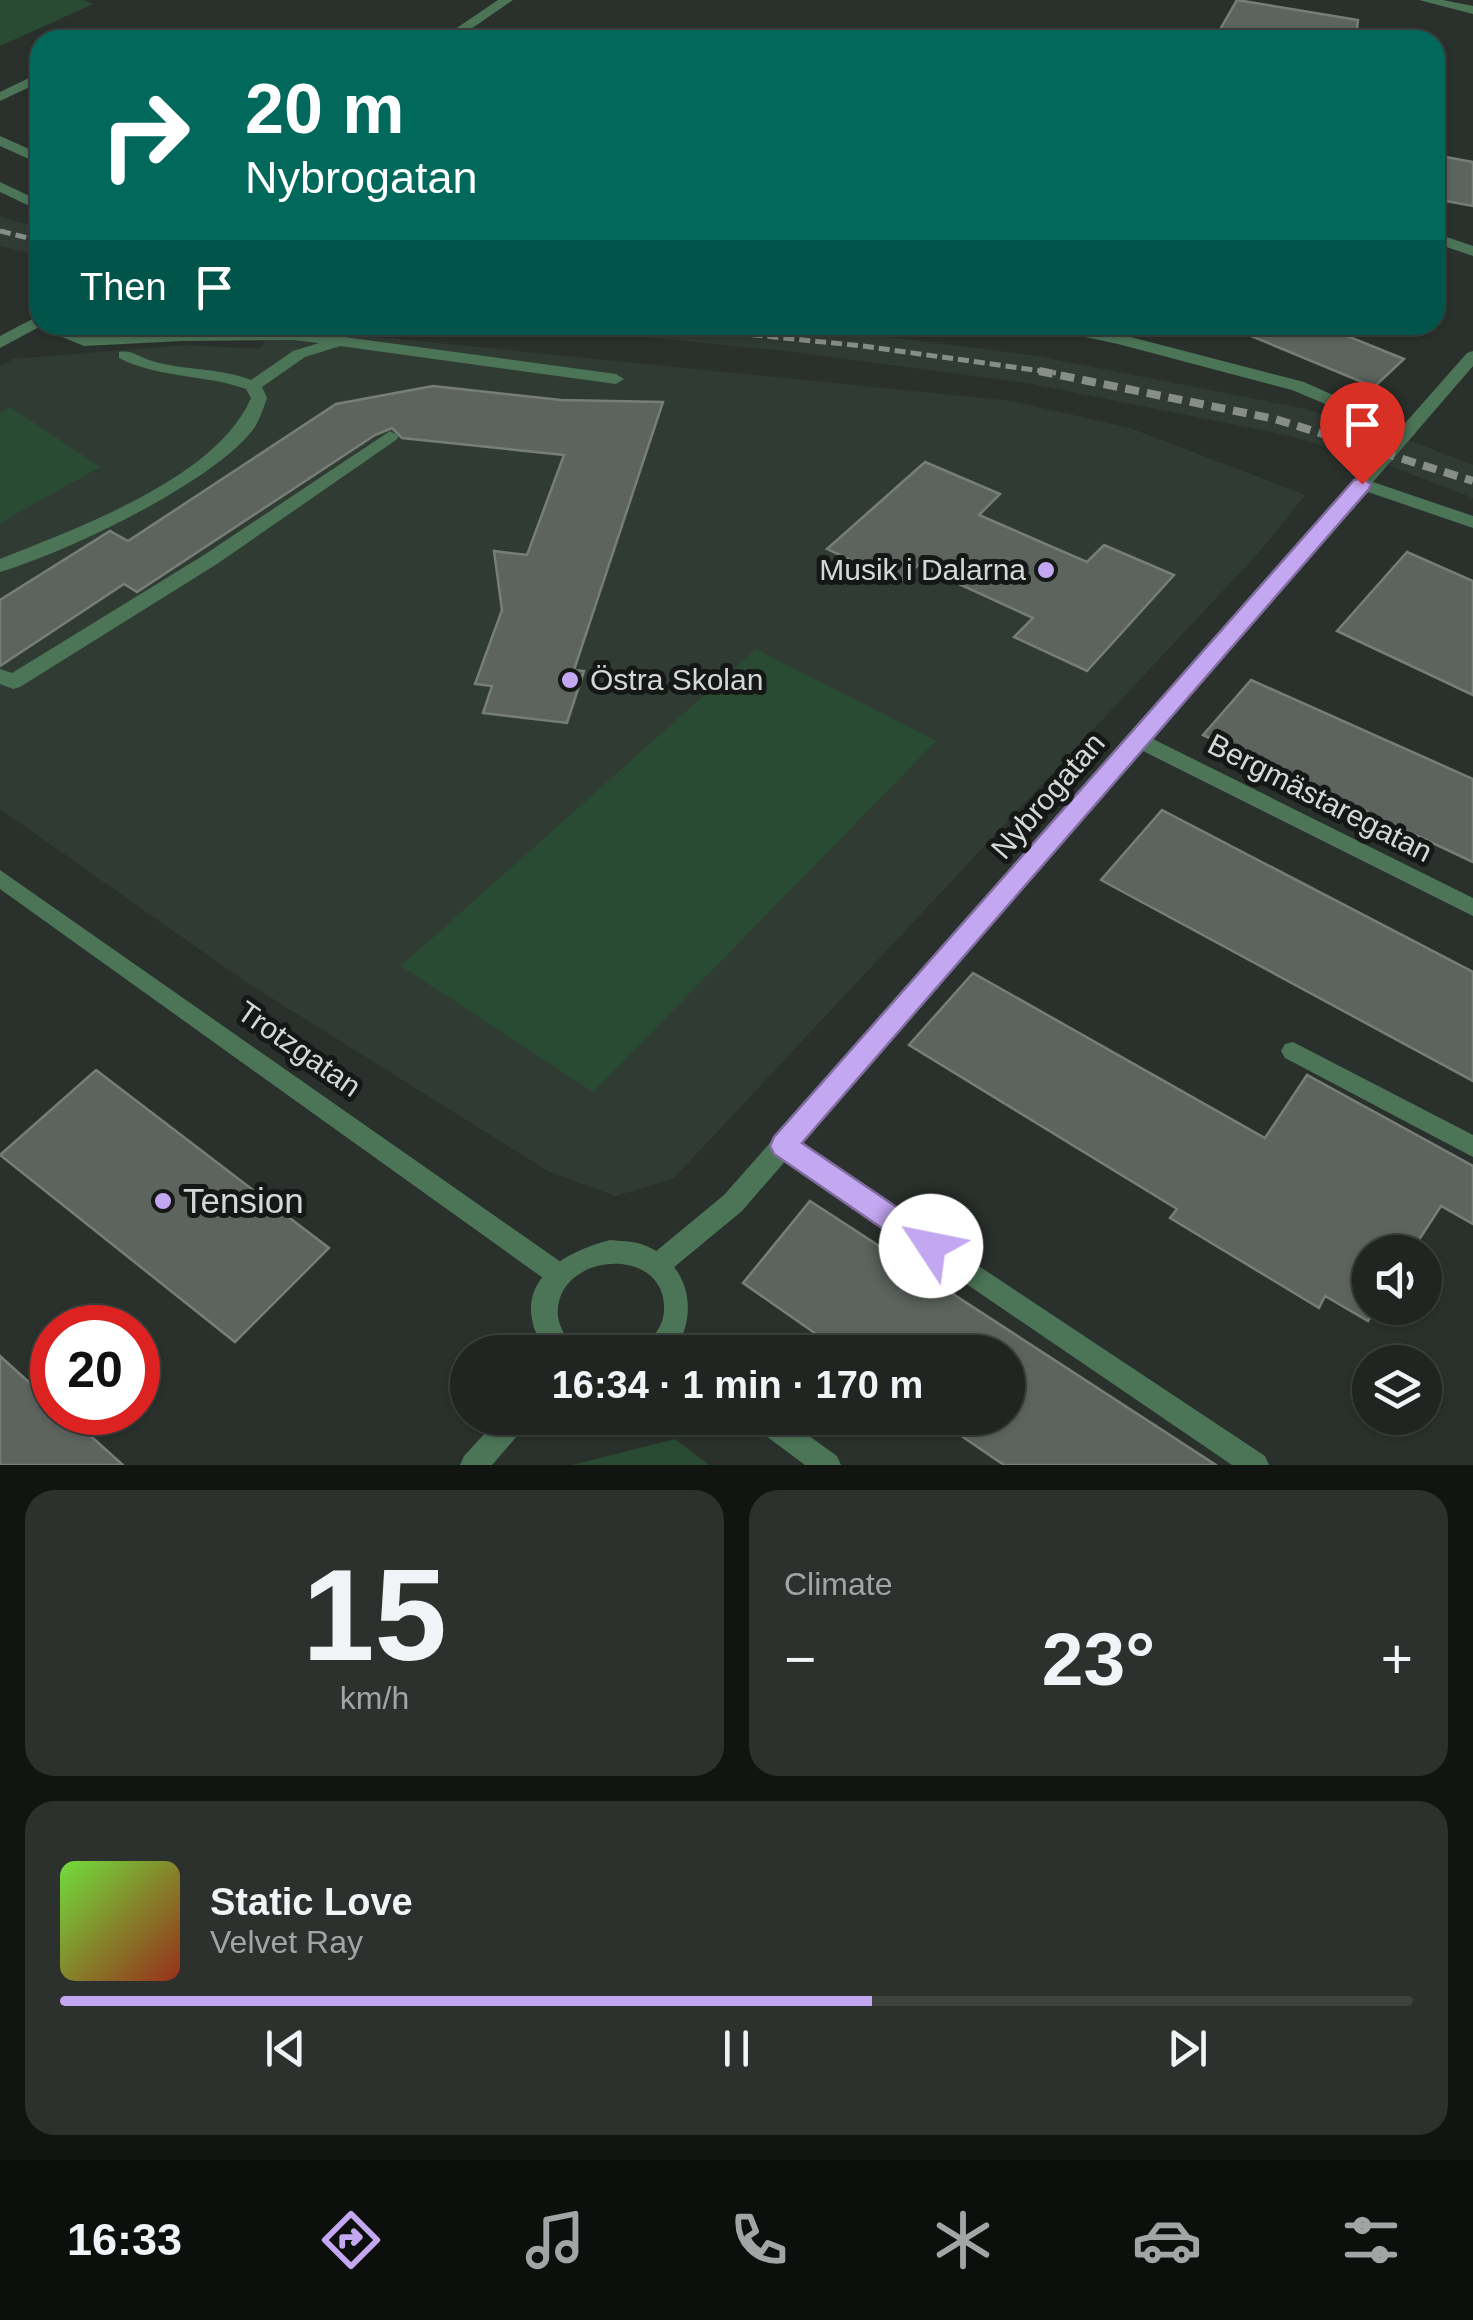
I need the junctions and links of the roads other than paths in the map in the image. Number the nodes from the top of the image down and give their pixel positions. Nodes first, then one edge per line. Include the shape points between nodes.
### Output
1 (506, 0) edge
2 (1425, 0) edge
3 (1473, 10) edge
4 (461, 30) edge
5 (29, 82) dead end
6 (0, 96) edge
7 (0, 140) edge
8 (30, 155) edge
9 (0, 186) edge
10 (30, 202) edge
11 (1445, 242) edge
12 (1473, 252) edge
13 (30, 327) edge
14 (70, 335) edge
15 (274, 335) edge
16 (274, 335) edge
17 (1100, 335) edge
18 (0, 342) edge
19 (346, 342) junction
20 (124, 354) dead end
21 (1473, 356) edge
22 (616, 379) dead end
23 (253, 386) junction
24 (1406, 432) junction
25 (390, 436) dead end
26 (1362, 484) junction
27 (1473, 522) edge
28 (0, 566) edge
29 (0, 676) edge
30 (1140, 741) junction
31 (0, 878) edge
32 (1473, 908) edge
33 (1293, 1051) dead end
34 (784, 1146) junction
35 (1473, 1147) edge
36 (658, 1265) junction
37 (559, 1275) junction
38 (547, 1335) edge
39 (671, 1335) edge
40 (501, 1435) edge
41 (786, 1435) edge
42 (474, 1465) edge
43 (827, 1465) edge
44 (1254, 1465) edge

1 - 4 street
2 - 3 street
5 - 6 street
7 - 8 street
9 - 10 street
11 - 12 street
13 - 18 street
14 - 16 street via 110,342
15 - 19 street
17 - 24 street via 1298,386
19 - 22 street
19 - 23 street via 300,354
20 - 23 street
21 - 24 street, Nybrogatan
23 - 28 street via 260,398 251,426 222,454 130,509
24 - 26 street, Nybrogatan
25 - 29 street via 12,682
26 - 27 street
26 - 30 street, Nybrogatan
30 - 32 street, Bergmästaregatan
30 - 34 street, Nybrogatan
31 - 37 street, Trotzgatan
33 - 35 street
34 - 36 street, Nybrogatan via 733,1203
34 - 44 street
36 - 37 street via 632,1252 602,1250 573,1261
36 - 39 street via 678,1304
37 - 38 street via 543,1310
40 - 42 street
41 - 43 street

